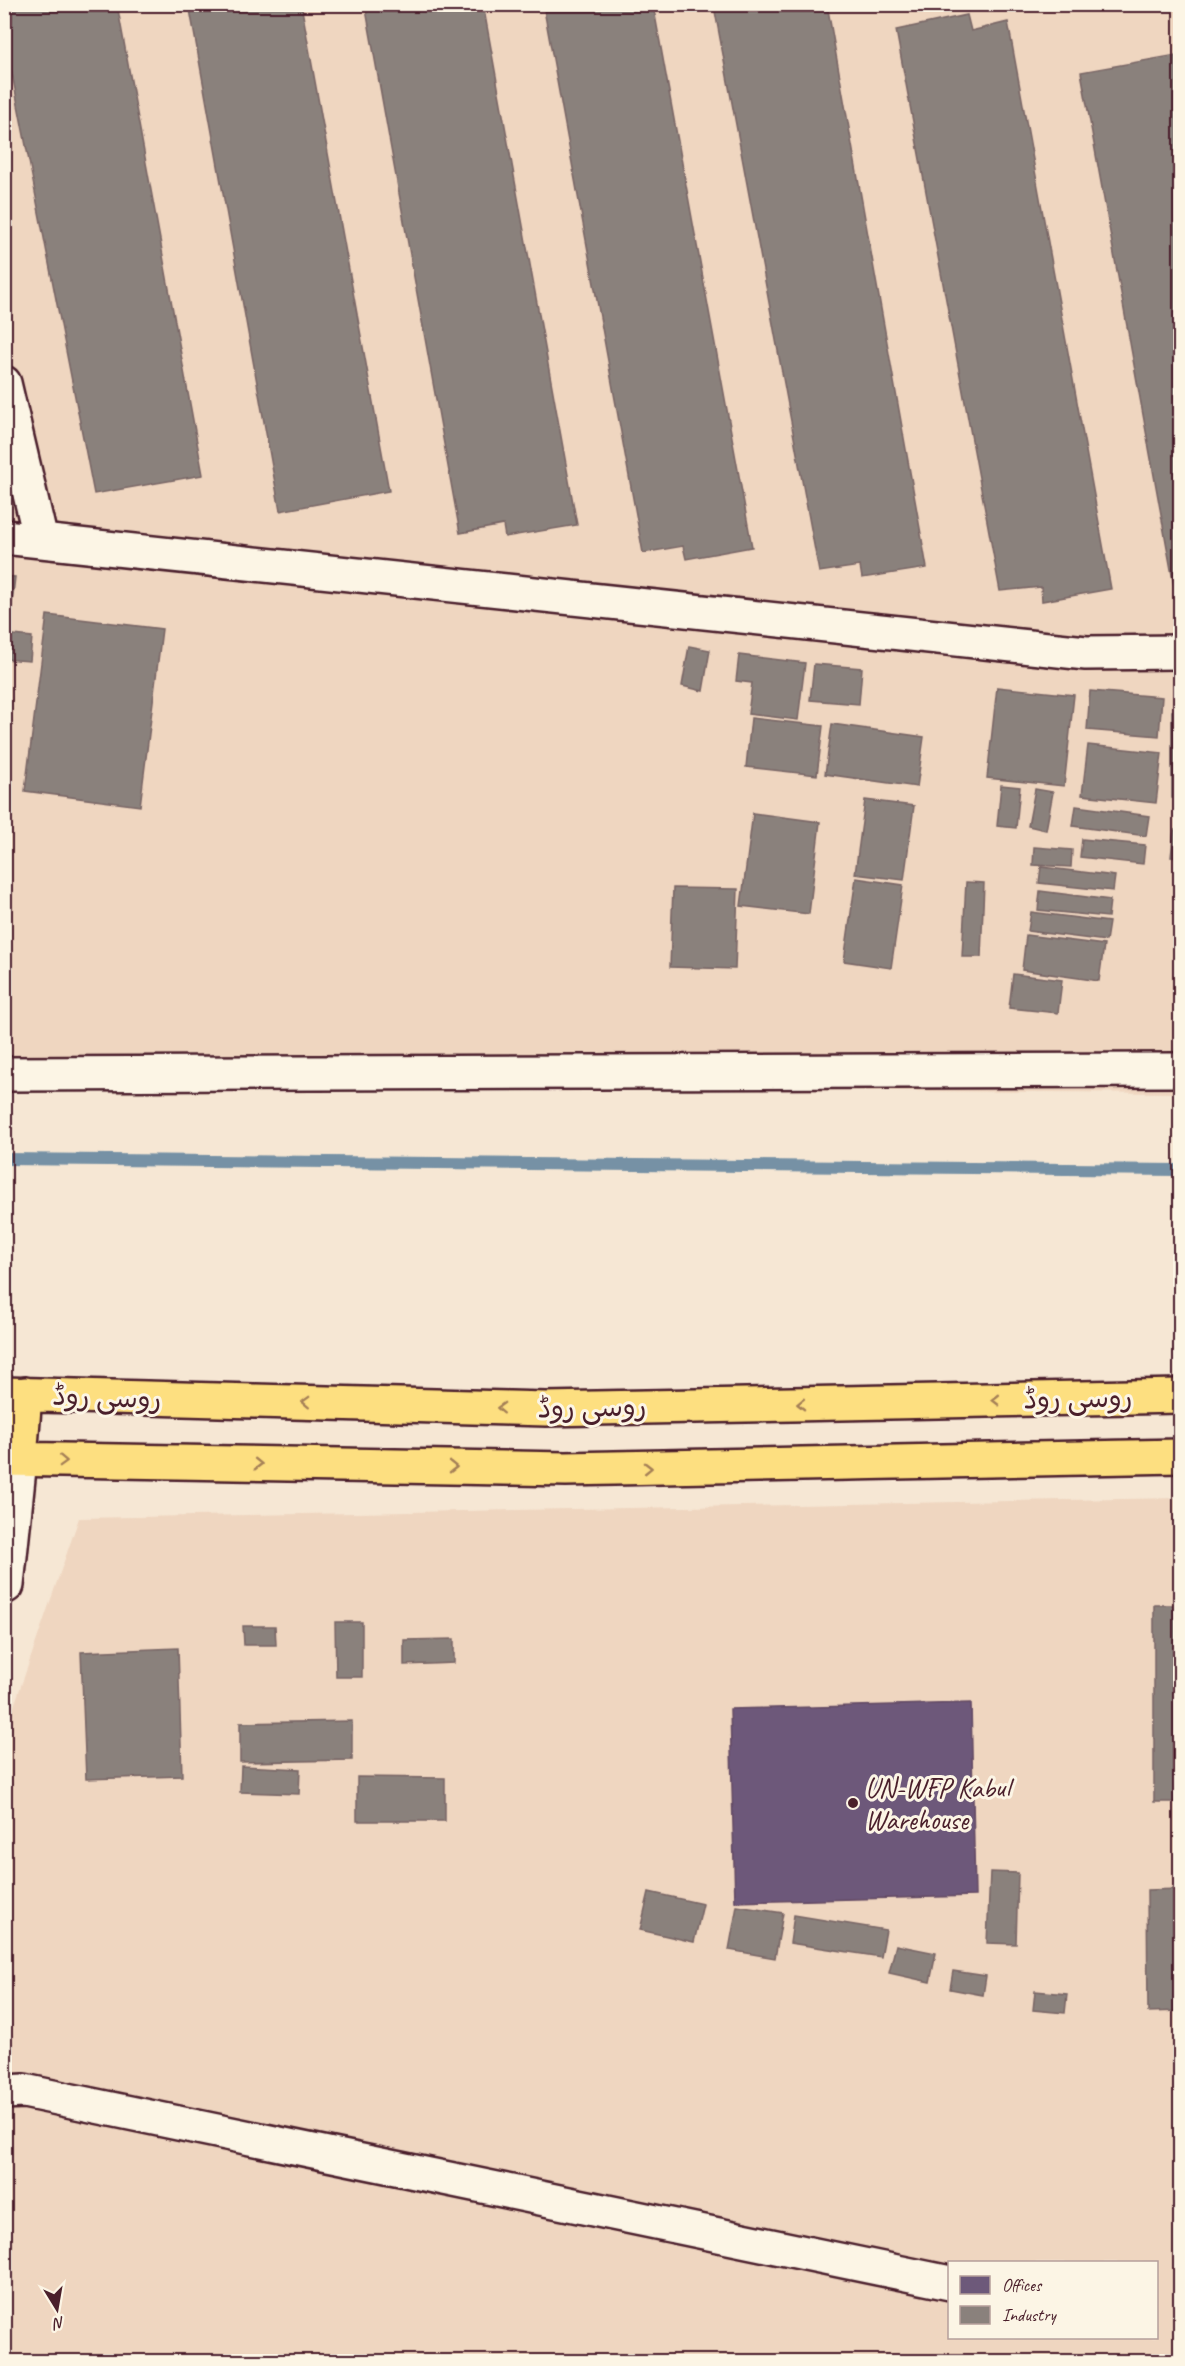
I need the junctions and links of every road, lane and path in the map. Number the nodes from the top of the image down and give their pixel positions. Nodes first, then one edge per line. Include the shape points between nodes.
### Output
1 (4, 383) edge
2 (4, 537) edge
3 (41, 541) junction
4 (1180, 652) edge
5 (1180, 1070) edge
6 (4, 1074) edge
7 (15, 1394) edge
8 (1180, 1396) edge
9 (1180, 1456) edge
10 (12, 1459) edge
11 (4, 1587) edge
12 (4, 2092) edge
13 (948, 2283) edge

1 - 3 lane
2 - 3 lane
3 - 4 lane via 1086,653
5 - 6 lane
8 -> 7 main road, روسی روڈ via 546,1409
7 - 10 main road
10 -> 9 main road via 566,1469
10 - 11 lane
12 - 13 lane via 24,2091

